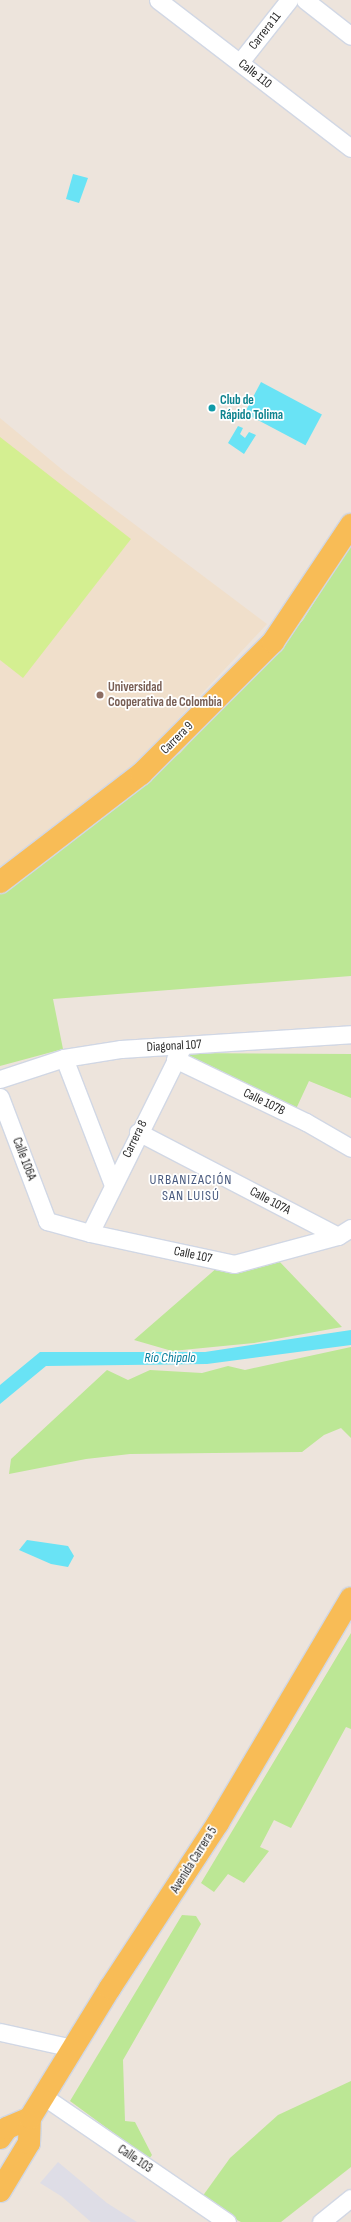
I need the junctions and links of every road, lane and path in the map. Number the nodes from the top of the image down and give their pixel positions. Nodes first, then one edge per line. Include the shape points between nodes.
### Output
1 (158, 0) edge
2 (289, 0) edge
3 (306, 0) edge
4 (351, 36) edge
5 (240, 62) junction
6 (351, 148) edge
7 (351, 525) edge
8 (0, 882) edge
9 (351, 1034) edge
10 (179, 1052) junction
11 (64, 1058) junction
12 (0, 1079) edge
13 (0, 1097) edge
14 (138, 1132) junction
15 (351, 1148) edge
16 (113, 1185) junction
17 (47, 1221) joint
18 (345, 1232) edge
19 (90, 1233) junction
20 (351, 1598) edge
21 (0, 2032) edge
22 (73, 2048) junction
23 (43, 2096) junction
24 (30, 2118) junction
25 (0, 2138) edge
26 (0, 2191) edge
27 (351, 2198) edge
28 (226, 2222) edge
29 (321, 2222) edge

1 - 5 street, Calle 110
2 - 5 street, Carrera 11
3 - 4 street
5 - 6 street, Calle 110
7 - 8 main road, Carrera 9 via 273,642 141,774
9 - 10 street, Diagonal 107
10 - 11 street, Diagonal 107 via 121,1048
10 - 14 street, Carrera 8
10 - 15 street, Calle 107B
11 - 12 street, Diagonal 107
11 - 16 street
13 - 17 street, Calle 106A
14 - 16 street, Carrera 8
14 - 18 street, Calle 107A
16 - 19 street, Carrera 8
17 - 19 street, Calle 107
18 - 19 street, Calle 107 via 234,1264
20 - 22 main road, Avenida Carrera 5 via 218,1823
21 - 22 street
22 - 23 main road, Avenida Carrera 5
23 - 24 main road, Avenida Carrera 5
23 - 28 street, Calle 103
24 - 25 main road via 7,2128
24 - 26 main road, Avenida Carrera 5 via 29,2144
27 - 29 street

